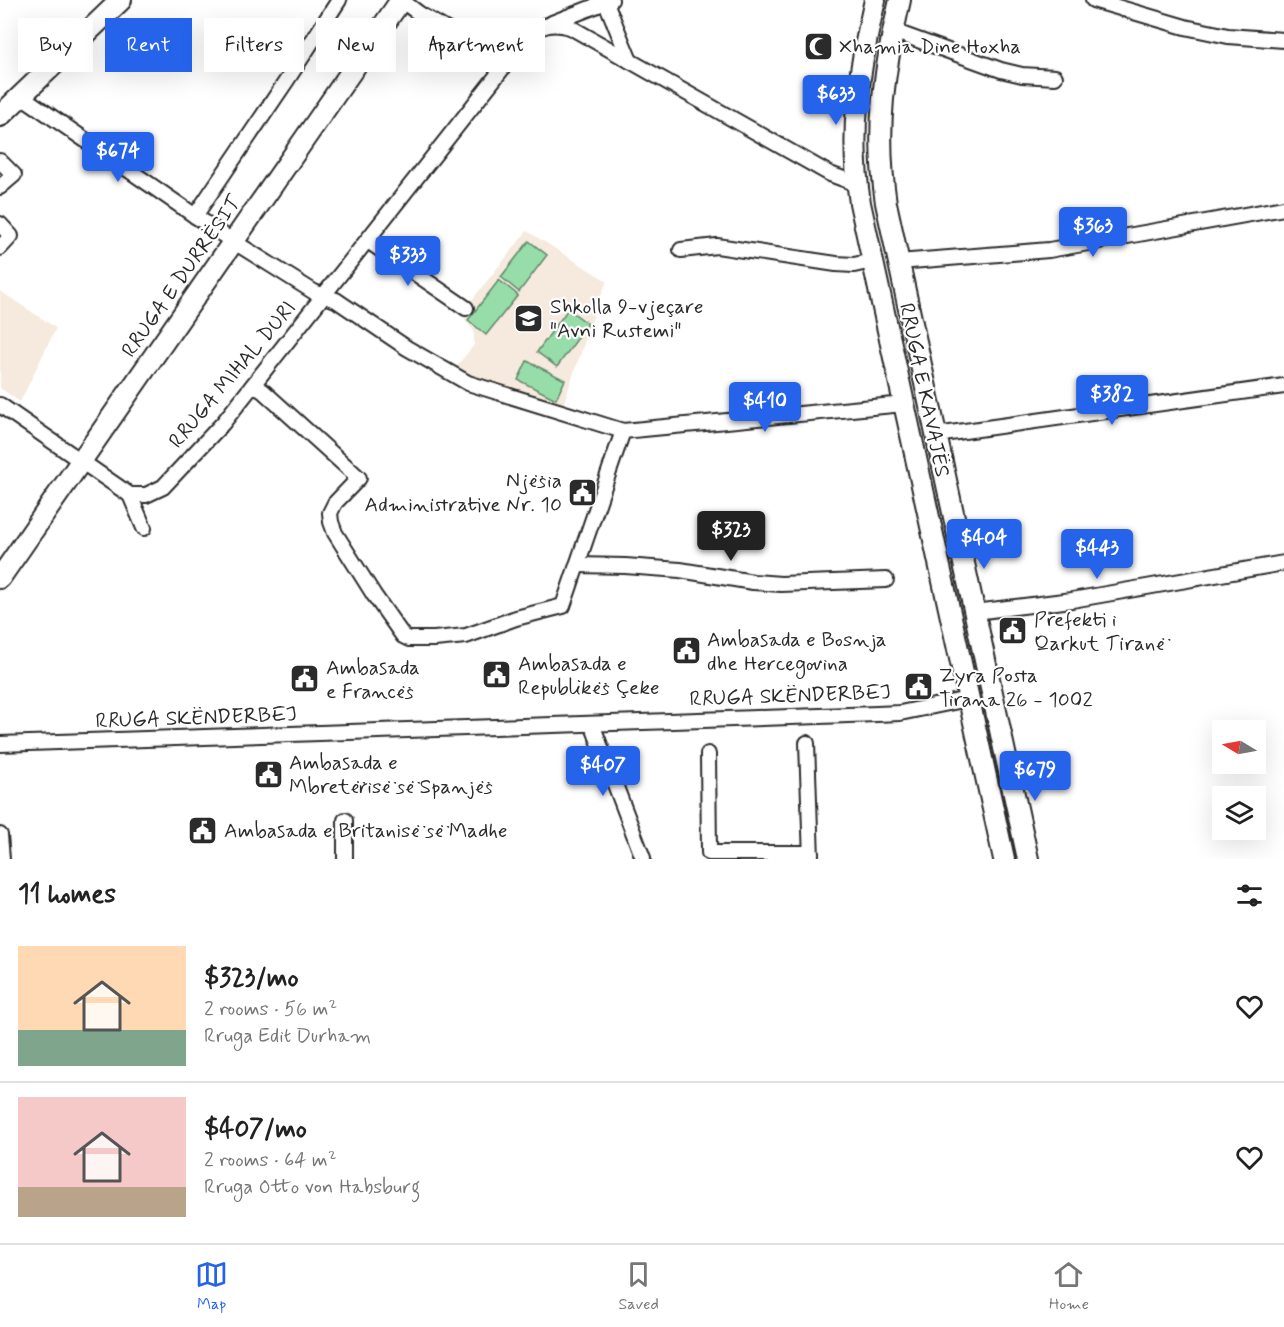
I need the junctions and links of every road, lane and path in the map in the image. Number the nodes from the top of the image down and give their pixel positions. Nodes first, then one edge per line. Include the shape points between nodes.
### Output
1 (121, 0) edge
2 (339, 0) edge
3 (401, 0) edge
4 (875, 0) edge
5 (900, 0) edge
6 (1093, 0) edge
7 (608, 1) edge
8 (426, 18) edge
9 (551, 23) junction
10 (545, 25) edge
11 (893, 31) junction
12 (1284, 40) edge
13 (630, 61) junction
14 (500, 72) edge
15 (1055, 76) dead end
16 (20, 95) junction
17 (0, 116) edge
18 (0, 161) edge
19 (857, 184) junction
20 (883, 185) junction
21 (0, 187) edge
22 (1284, 208) edge
23 (195, 216) junction
24 (0, 224) edge
25 (234, 241) junction
26 (368, 241) junction
27 (0, 248) edge
28 (681, 250) dead end
29 (872, 261) junction
30 (898, 262) junction
31 (324, 296) junction
32 (466, 308) dead end
33 (253, 385) junction
34 (1284, 386) edge
35 (904, 404) junction
36 (1, 408) edge
37 (623, 431) junction
38 (936, 435) junction
39 (81, 461) junction
40 (130, 495) junction
41 (144, 528) dead end
42 (1284, 563) edge
43 (577, 565) junction
44 (0, 578) edge
45 (886, 580) dead end
46 (975, 612) junction
47 (968, 699) junction
48 (592, 724) junction
49 (807, 743) dead end
50 (0, 744) edge
51 (708, 754) dead end
52 (345, 820) dead end
53 (0, 835) edge
54 (811, 856) edge
55 (643, 858) edge
56 (1028, 858) edge
57 (2, 859) edge
58 (345, 859) edge
59 (1004, 859) edge

1 - 16 main road
2 - 23 street, RRUGA E DURRËSIT
3 - 8 street, RRUGA E DURRËSIT
3 - 25 main road, RRUGA E DURRËSIT
4 - 19 main road, RRUGA E KAVAJËS via 856,103
5 - 11 main road, RRUGA E KAVAJËS
6 - 12 street via 1228,36
7 - 9 street, RRUGA MIHAL DURI
7 - 13 street
9 - 10 street, RRUGA MIHAL DURI
9 - 13 street via 570,27
11 - 15 street via 1001,70
11 - 20 main road, RRUGA E KAVAJËS via 882,104
13 - 19 street via 830,174
14 - 26 street, RRUGA MIHAL DURI
16 - 17 main road
16 - 23 street
18 - 21 street via 14,175
19 - 20 main road
19 - 29 main road, RRUGA E KAVAJËS
20 - 30 main road, RRUGA E KAVAJËS
22 - 30 street via 1049,250
23 - 25 street
24 - 27 street via 11,236
25 - 31 street
25 - 39 main road, RRUGA E DURRËSIT
26 - 31 street, RRUGA MIHAL DURI
26 - 32 street
28 - 29 street via 717,246 836,264
29 - 35 main road, RRUGA E KAVAJËS
30 - 38 main road, RRUGA E KAVAJËS
31 - 33 street, RRUGA MIHAL DURI
31 - 37 street via 468,384
33 - 40 street, RRUGA MIHAL DURI via 163,487 146,495
33 - 43 street via 359,478 335,503 331,522 403,636 466,636 563,606
34 - 38 street
35 - 37 street
35 - 47 main road, RRUGA E KAVAJËS
36 - 39 street
37 - 43 street
38 - 46 main road, RRUGA E KAVAJËS
39 - 40 street
39 - 44 main road, RRUGA E DURRËSIT
40 - 41 street
42 - 46 street via 1072,600
43 - 45 street via 680,570 781,584
46 - 56 main road, RRUGA E KAVAJËS
47 - 48 street, RRUGA SKËNDERBEJ via 900,713
47 - 59 main road, RRUGA E KAVAJËS
48 - 50 street, RRUGA SKËNDERBEJ
48 - 55 street
49 - 54 street
51 - 54 street via 709,853
52 - 58 street
53 - 57 street

